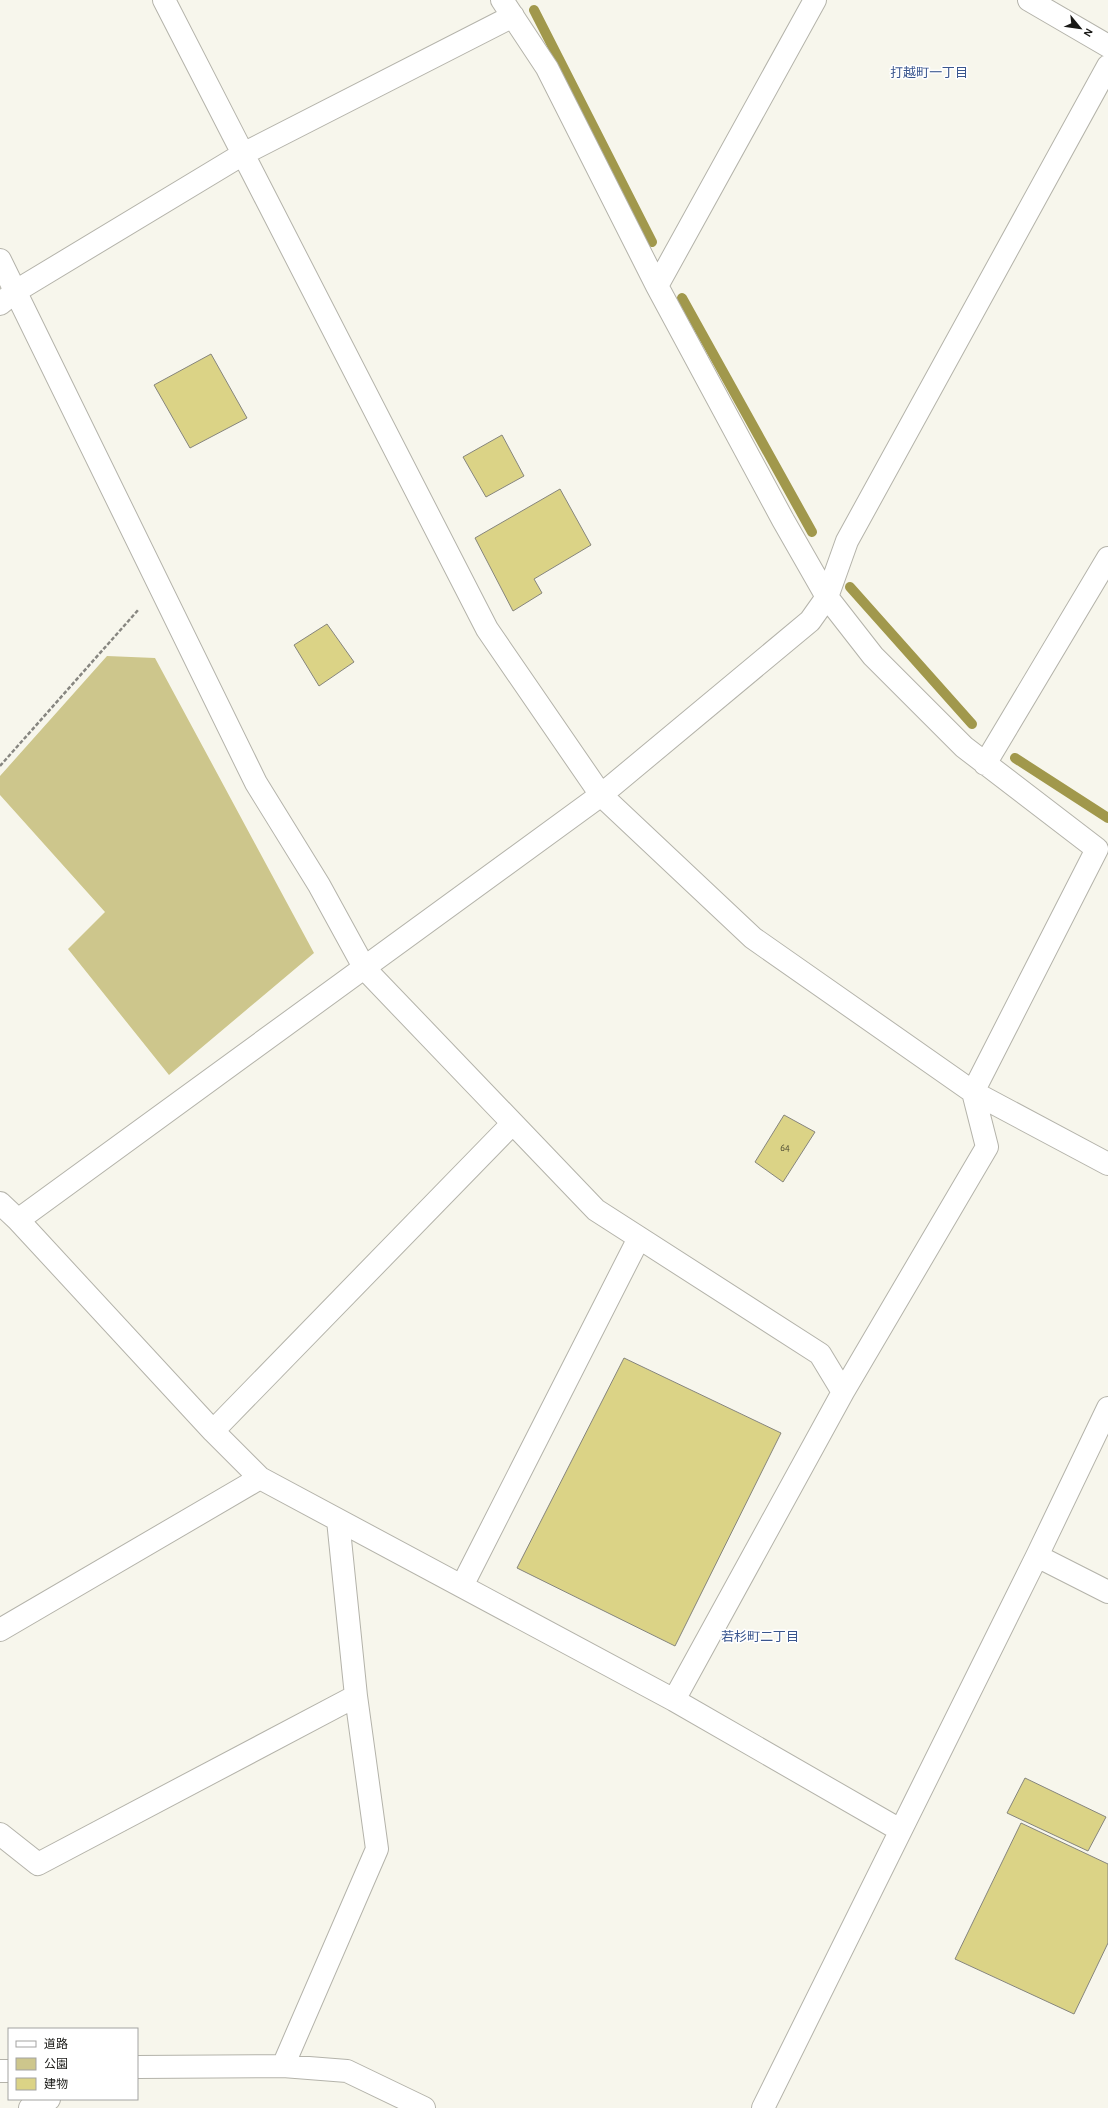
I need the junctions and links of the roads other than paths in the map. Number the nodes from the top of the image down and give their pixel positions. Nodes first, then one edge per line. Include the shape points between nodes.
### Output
1 (164, 0) edge
2 (815, 0) edge
3 (1030, 0) edge
4 (509, 6) edge
5 (1108, 46) edge
6 (1108, 66) edge
7 (243, 154) junction
8 (0, 260) edge
9 (657, 286) junction
10 (8, 298) edge
11 (1108, 558) edge
12 (827, 597) junction
13 (984, 764) junction
14 (601, 796) junction
15 (365, 969) junction
16 (974, 1092) junction
17 (512, 1124) junction
18 (1108, 1164) edge
19 (0, 1203) edge
20 (18, 1220) junction
21 (639, 1238) junction
22 (843, 1392) junction
23 (1108, 1408) edge
24 (213, 1431) junction
25 (260, 1478) junction
26 (338, 1520) junction
27 (1037, 1556) junction
28 (462, 1586) junction
29 (1108, 1592) edge
30 (0, 1630) edge
31 (356, 1696) junction
32 (674, 1700) junction
33 (900, 1830) junction
34 (0, 1834) edge
35 (283, 2066) junction
36 (138, 2067) edge
37 (47, 2100) edge
38 (30, 2108) edge
39 (424, 2108) edge
40 (763, 2108) edge

1 - 7 street
2 - 9 street
3 - 5 street
4 - 7 street
4 - 9 street via 547,68
6 - 12 street via 847,541
7 - 10 street
7 - 14 street via 487,629
8 - 10 street
9 - 12 street
10 - 15 street via 159,586 256,783 319,885
11 - 13 street
12 - 13 street via 873,656
12 - 14 street via 810,622
13 - 16 street via 1097,849
14 - 15 street
14 - 16 street via 753,938
15 - 17 street
15 - 20 street
16 - 18 street
16 - 22 street via 987,1146
17 - 21 street via 596,1210
17 - 24 street
19 - 20 street
20 - 24 street
21 - 22 street via 820,1354
21 - 28 street
22 - 32 street
23 - 27 street
24 - 25 street
25 - 26 street
25 - 30 street
26 - 28 street
26 - 31 street
27 - 29 street
27 - 33 street
28 - 32 street
31 - 34 street via 38,1864
31 - 35 street via 377,1850
32 - 33 street
33 - 40 street
35 - 36 street
35 - 39 street via 347,2071
37 - 38 street

